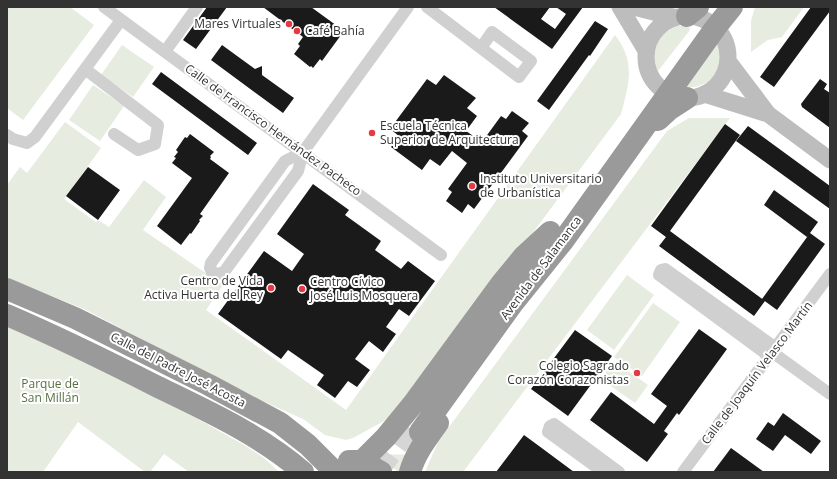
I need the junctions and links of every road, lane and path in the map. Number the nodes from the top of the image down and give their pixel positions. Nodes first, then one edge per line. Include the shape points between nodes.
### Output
1 (104, 7) edge
2 (197, 7) edge
3 (408, 7) edge
4 (426, 7) edge
5 (620, 7) edge
6 (634, 7) edge
7 (732, 7) edge
8 (699, 16) edge
9 (122, 20) junction
10 (169, 46) dead end
11 (481, 48) dead end
12 (646, 49) junction
13 (728, 61) junction
14 (86, 69) junction
15 (679, 93) junction
16 (768, 114) junction
17 (114, 134) dead end
18 (7, 135) edge
19 (303, 152) junction
20 (830, 160) edge
21 (556, 236) junction
22 (441, 255) dead end
23 (830, 274) edge
24 (7, 289) edge
25 (7, 315) edge
26 (772, 352) junction
27 (830, 394) edge
28 (416, 428) tunnel mouth
29 (362, 461) junction
30 (331, 471) edge
31 (303, 472) edge
32 (381, 472) edge
33 (410, 472) edge
34 (603, 472) edge
35 (620, 472) edge
36 (683, 472) edge

1 - 9 street, Calle de Francisco Hernández Pacheco
2 - 10 street
3 - 19 street
4 - 11 street
5 - 12 street
6 - 8 street
7 - 8 highway, Avenida de Salamanca
8 - 12 street via 665,21 653,32
8 - 13 street via 726,42
8 - 15 highway, Avenida de Salamanca
9 - 14 street
9 - 19 street, Calle de Francisco Hernández Pacheco
12 - 15 street via 647,71
13 - 15 street via 716,86
13 - 16 street
14 - 17 street via 158,125 155,144 138,150
14 - 18 street via 35,137 27,143
15 - 16 street
15 - 21 highway, Avenida de Salamanca via 641,132
15 - 21 highway, Avenida de Salamanca via 638,111
16 - 20 street
19 - 19 street via 285,161 211,263 212,272 224,272 298,172
19 - 22 street, Calle de Francisco Hernández Pacheco
21 - 28 highway, Avenida de Salamanca
21 - 29 highway via 524,256 413,404
21 - 33 highway via 553,263 428,437
23 - 26 street, Calle de Joaquín Velasco Martín
24 - 30 highway, Calle del Padre José Acosta via 75,318 280,422 308,445
25 - 31 highway, Calle del Padre José Acosta via 215,415 258,439
26 - 26 street via 665,269 661,270 659,275
26 - 27 street
26 - 36 street, Calle de Joaquín Velasco Martín
29 - 30 highway via 347,461
29 - 32 highway
34 - 35 street via 548,432 550,426 554,424

